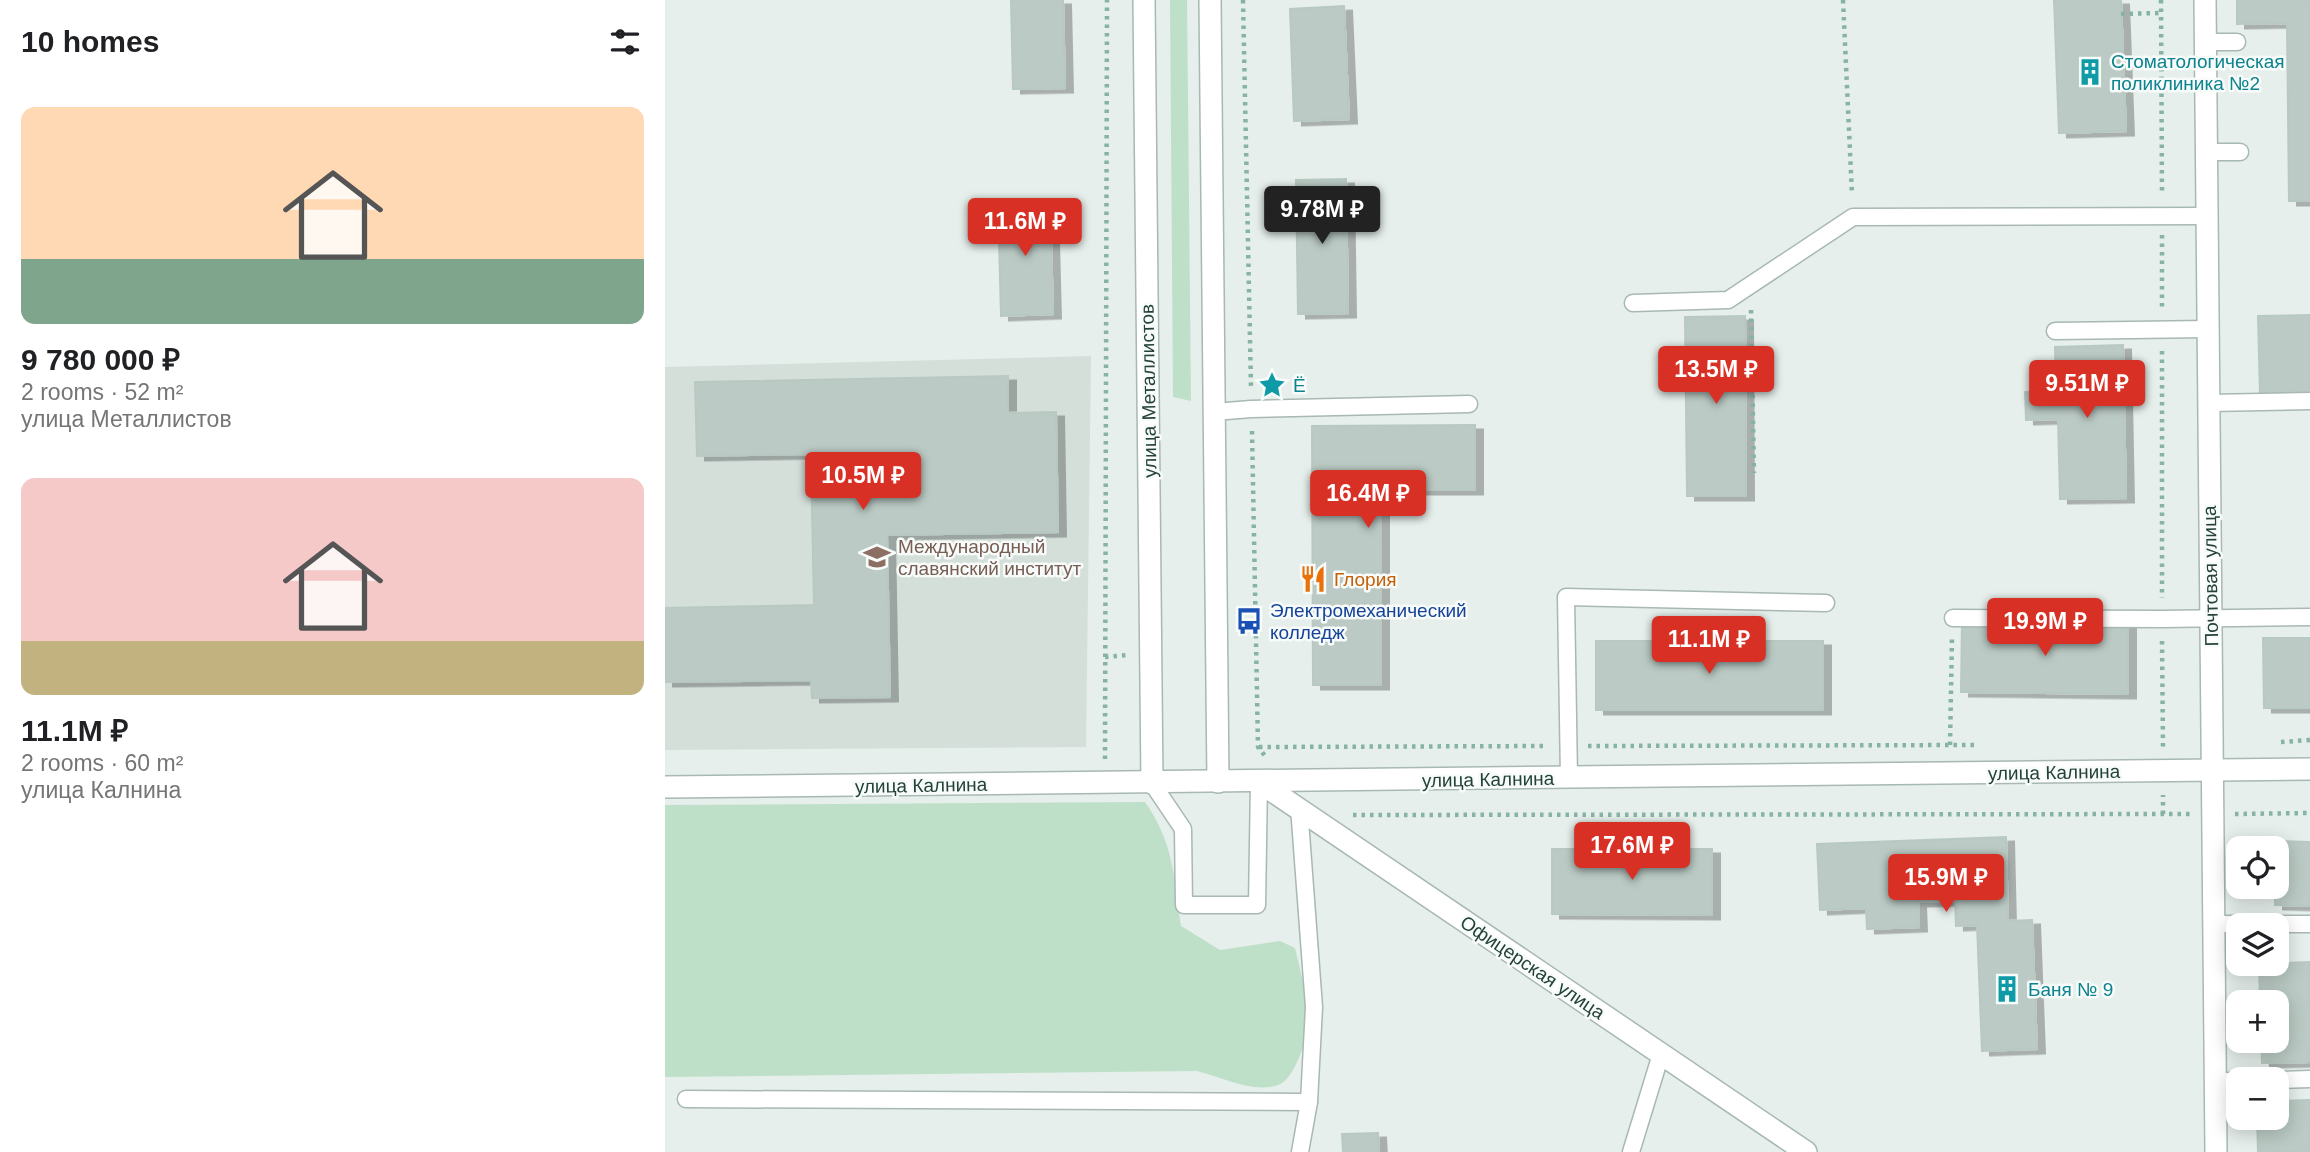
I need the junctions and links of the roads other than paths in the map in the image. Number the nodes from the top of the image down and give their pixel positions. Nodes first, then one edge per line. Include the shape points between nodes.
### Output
1 (1145, 0) edge
2 (1210, 0) edge
3 (2205, 0) edge
4 (2205, 42) junction
5 (2237, 42) dead end
6 (2206, 152) junction
7 (2240, 152) dead end
8 (2207, 216) junction
9 (1633, 303) dead end
10 (2208, 329) junction
11 (2056, 331) dead end
12 (2310, 401) edge
13 (2209, 403) junction
14 (1469, 404) dead end
15 (1214, 412) junction
16 (1826, 603) dead end
17 (2310, 617) edge
18 (1953, 618) road end
19 (2211, 619) junction
20 (2310, 769) edge
21 (2213, 770) junction
22 (1569, 778) junction
23 (1218, 782) junction
24 (1259, 782) junction
25 (1152, 783) junction
26 (665, 787) edge
27 (1299, 807) junction
28 (2214, 924) junction
29 (2310, 924) edge
30 (1661, 1054) junction
31 (2310, 1079) edge
32 (2289, 1080) edge
33 (2215, 1081) junction
34 (2226, 1081) edge
35 (686, 1099) dead end
36 (1309, 1102) junction
37 (1300, 1152) edge
38 (1631, 1152) edge
39 (1806, 1152) edge
40 (2216, 1152) edge

1 - 25 street, улица Металлистов
2 - 15 street
3 - 4 street, Почтовая улица
4 - 5 lane
4 - 6 street, Почтовая улица
6 - 7 lane
6 - 8 street, Почтовая улица
8 - 9 lane via 1853,217 1728,300
8 - 10 street, Почтовая улица
10 - 11 lane
10 - 13 street, Почтовая улица
12 - 13 lane
13 - 19 street, Почтовая улица
14 - 15 lane
15 - 23 street
16 - 22 lane via 1566,597
17 - 19 lane
18 - 19 lane
19 - 21 street, Почтовая улица
20 - 21 street, улица Калнина
21 - 22 street, улица Калнина
21 - 28 street, Почтовая улица
22 - 24 street, улица Калнина
23 - 24 street, улица Калнина
23 - 25 street, улица Калнина
24 - 25 lane via 1257,905 1184,905 1183,829
24 - 27 street, Офицерская улица
25 - 26 street, улица Калнина
27 - 30 street, Офицерская улица
27 - 36 lane via 1314,1007
28 - 29 lane
28 - 33 street, Почтовая улица
30 - 38 lane
30 - 39 street, Офицерская улица
31 - 32 lane
33 - 34 lane
33 - 40 street, Почтовая улица
35 - 36 lane
36 - 37 lane

